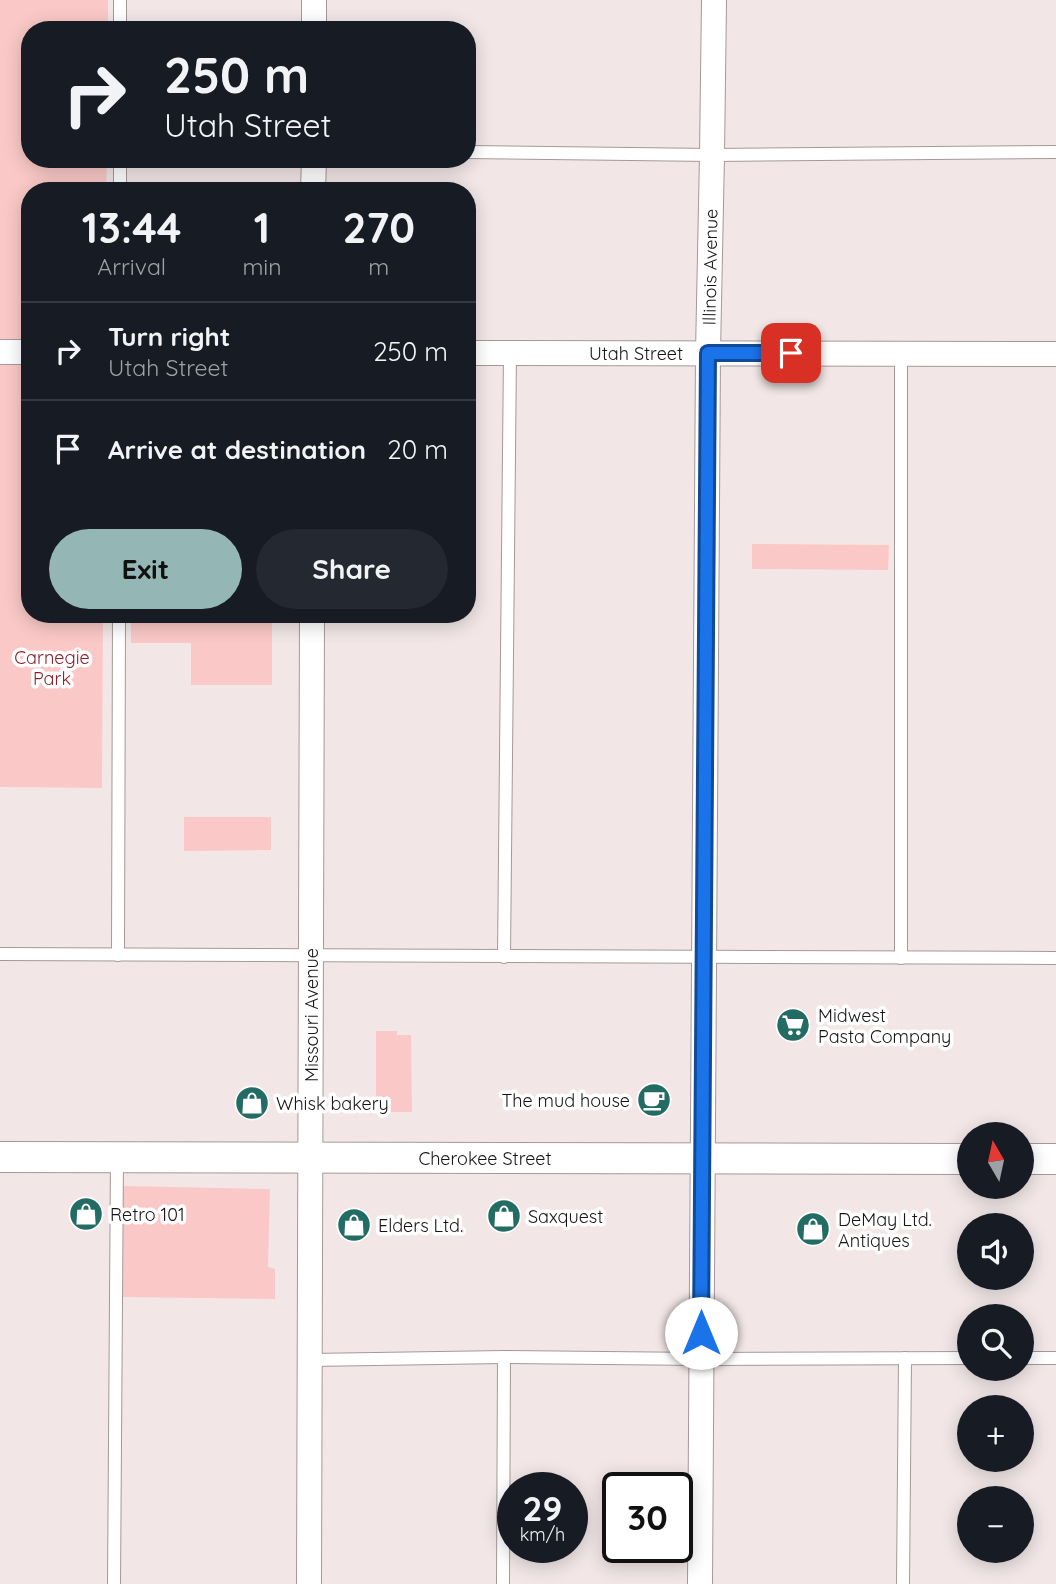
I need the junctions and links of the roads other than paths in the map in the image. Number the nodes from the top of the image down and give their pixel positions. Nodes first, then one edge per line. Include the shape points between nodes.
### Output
1 (120, 0) edge
2 (314, 0) edge
3 (713, 0) edge
4 (120, 21) edge
5 (314, 21) edge
6 (476, 152) edge
7 (1056, 152) edge
8 (712, 155) junction
9 (0, 352) edge
10 (21, 352) edge
11 (476, 353) edge
12 (510, 353) junction
13 (708, 353) junction
14 (901, 354) junction
15 (1056, 354) edge
16 (119, 623) edge
17 (312, 623) edge
18 (0, 954) edge
19 (118, 955) junction
20 (311, 956) junction
21 (504, 957) junction
22 (704, 958) junction
23 (901, 958) junction
24 (1056, 958) edge
25 (0, 1157) edge
26 (117, 1157) junction
27 (310, 1158) junction
28 (702, 1158) junction
29 (957, 1159) edge
30 (1034, 1159) edge
31 (1056, 1159) edge
32 (504, 1357) junction
33 (1056, 1357) edge
34 (905, 1358) junction
35 (957, 1358) edge
36 (1034, 1358) edge
37 (701, 1359) junction
38 (310, 1360) junction
39 (114, 1584) edge
40 (309, 1584) edge
41 (503, 1584) edge
42 (700, 1584) edge
43 (903, 1584) edge

1 - 4 lane
2 - 5 street
3 - 8 street, Illinois Avenue
6 - 8 lane
7 - 8 lane
8 - 13 street, Illinois Avenue
9 - 10 street
11 - 12 street, Utah Street
12 - 13 street, Utah Street
12 - 21 lane
13 - 14 street, Utah Street
13 - 22 street, Illinois Avenue
14 - 15 street, Utah Street
14 - 23 lane
16 - 19 lane
17 - 20 street, Missouri Avenue
18 - 19 lane
19 - 20 lane
20 - 21 lane
20 - 27 street, Missouri Avenue
21 - 22 lane
22 - 23 lane
22 - 28 street, Illinois Avenue
23 - 24 lane
25 - 26 street, Cherokee Street
26 - 27 street, Cherokee Street
26 - 39 lane
27 - 28 street, Cherokee Street
27 - 38 street, Missouri Avenue
28 - 29 street, Cherokee Street
28 - 37 street, Illinois Avenue
30 - 31 street
32 - 37 lane
32 - 38 lane
32 - 41 lane
33 - 36 lane
34 - 35 lane
34 - 37 lane
34 - 43 lane
37 - 42 street, Illinois Avenue
38 - 40 street, Missouri Avenue

